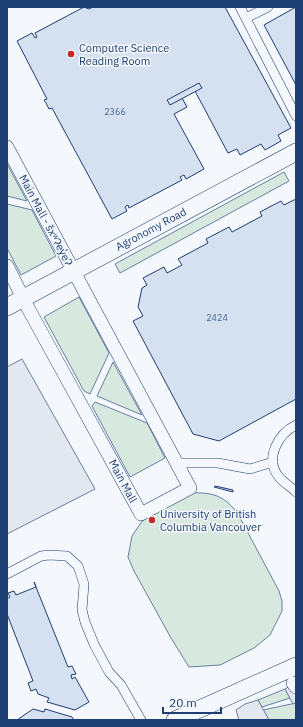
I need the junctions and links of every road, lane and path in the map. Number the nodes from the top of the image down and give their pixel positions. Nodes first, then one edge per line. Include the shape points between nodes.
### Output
1 (240, 7) edge
2 (268, 7) edge
3 (246, 18) junction
4 (296, 116) edge
5 (7, 147) edge
6 (296, 152) edge
7 (7, 266) edge
8 (74, 271) junction
9 (24, 298) junction
10 (7, 307) edge
11 (296, 425) edge
12 (273, 462) junction
13 (177, 463) junction
14 (296, 492) edge
15 (7, 574) edge
16 (295, 679) edge
17 (141, 720) edge
18 (175, 720) edge

1 - 3 lane
2 - 3 lane
3 - 4 lane
5 - 8 street, Main Mall - šxʷʔey̓eʔ
6 - 8 street, Agronomy Road
7 - 9 street, Main Mall
8 - 9 street, Agronomy Road
8 - 13 street, Main Mall
9 - 10 street, Agronomy Road
9 - 13 street, Main Mall via 141,514 190,488
11 - 12 lane via 284,432 276,446
12 - 13 lane via 250,469 218,463
12 - 14 lane via 280,478
15 - 17 lane via 41,556 49,555 67,556 78,566 84,584 82,610 85,622 109,672 121,685
16 - 18 street

